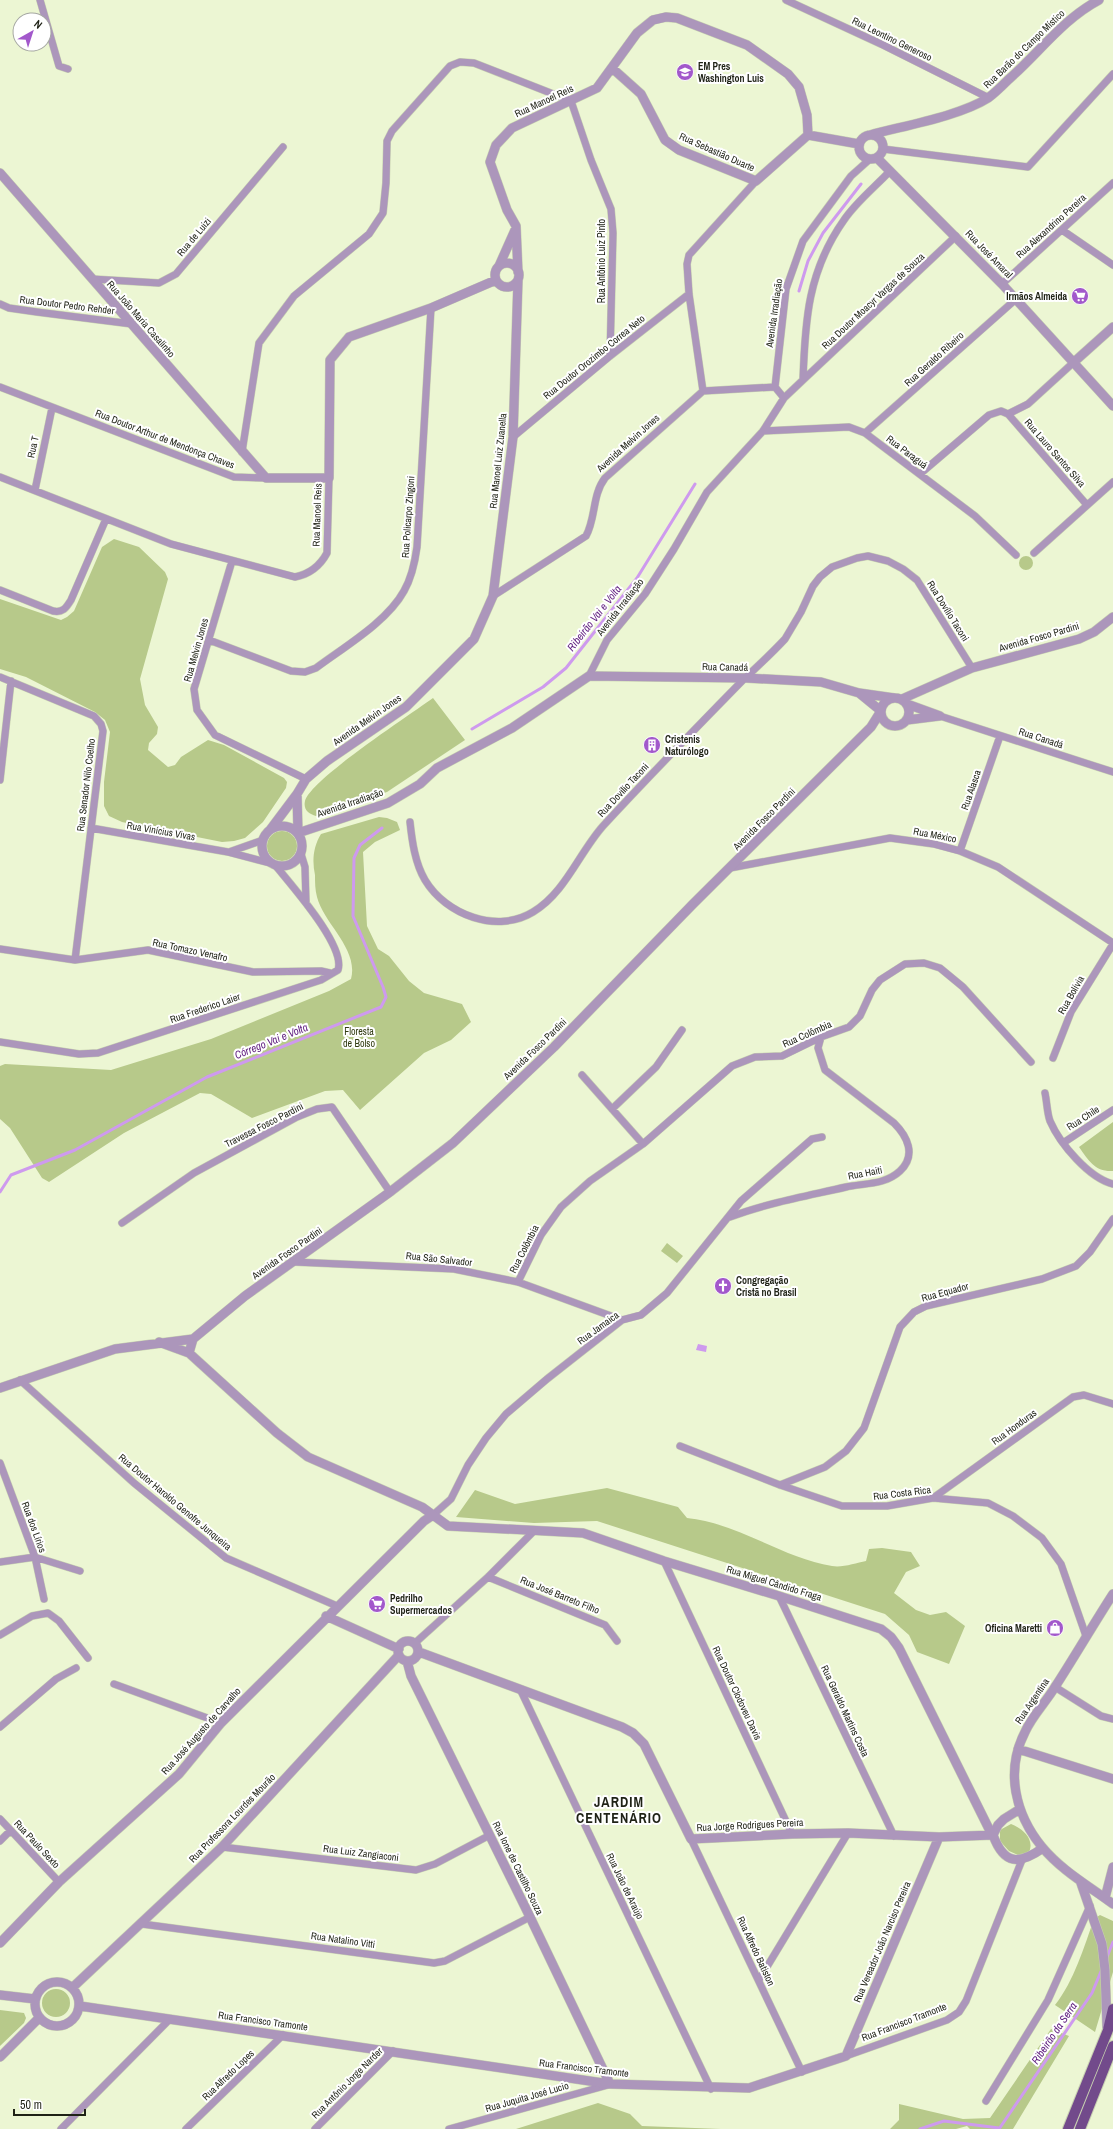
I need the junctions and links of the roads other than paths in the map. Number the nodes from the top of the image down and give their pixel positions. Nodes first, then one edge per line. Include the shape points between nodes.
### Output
1 (40, 0) edge
2 (786, 0) edge
3 (1099, 0) edge
4 (612, 68) junction
5 (68, 69) dead end
6 (1113, 74) edge
7 (988, 98) junction
8 (571, 101) junction
9 (808, 135) junction
10 (870, 135) junction
11 (859, 144) junction
12 (284, 147) dead end
13 (883, 149) junction
14 (874, 158) junction
15 (890, 171) junction
16 (0, 173) edge
17 (756, 181) junction
18 (1113, 183) edge
19 (516, 226) junction
20 (1062, 230) junction
21 (956, 236) junction
22 (1113, 265) edge
23 (499, 266) junction
24 (518, 276) junction
25 (92, 279) junction
26 (496, 280) junction
27 (1002, 284) junction
28 (689, 294) junction
29 (1016, 299) junction
30 (0, 304) edge
31 (431, 308) junction
32 (132, 324) junction
33 (1113, 327) edge
34 (610, 356) junction
35 (1074, 362) junction
36 (803, 380) junction
37 (0, 387) edge
38 (775, 387) junction
39 (703, 391) junction
40 (784, 398) junction
41 (1113, 406) edge
42 (52, 408) junction
43 (1008, 414) junction
44 (763, 431) junction
45 (865, 433) junction
46 (514, 437) junction
47 (242, 452) junction
48 (920, 474) junction
49 (0, 477) edge
50 (266, 478) junction
51 (329, 478) junction
52 (1113, 482) edge
53 (35, 490) junction
54 (1086, 505) junction
55 (106, 519) junction
56 (1034, 553) dead end
57 (1016, 554) dead end
58 (232, 561) junction
59 (0, 590) edge
60 (493, 596) junction
61 (1113, 617) edge
62 (209, 640) junction
63 (972, 668) junction
64 (589, 676) junction
65 (0, 677) edge
66 (746, 678) junction
67 (11, 681) junction
68 (859, 693) junction
69 (901, 700) junction
70 (881, 711) junction
71 (940, 716) junction
72 (907, 720) junction
73 (891, 725) junction
74 (871, 727) junction
75 (1000, 736) junction
76 (1, 763) edge
77 (1113, 772) edge
78 (0, 780) edge
79 (306, 780) junction
80 (297, 794) junction
81 (410, 822) dead end
82 (317, 827) junction
83 (91, 828) junction
84 (270, 830) junction
85 (298, 833) junction
86 (263, 840) junction
87 (302, 842) junction
88 (960, 851) junction
89 (228, 852) junction
90 (301, 854) junction
91 (273, 864) junction
92 (730, 868) junction
93 (306, 903) junction
94 (1113, 943) edge
95 (0, 949) edge
96 (75, 960) junction
97 (330, 973) junction
98 (682, 1030) dead end
99 (821, 1037) junction
100 (0, 1042) edge
101 (1053, 1058) dead end
102 (1031, 1062) dead end
103 (582, 1075) dead end
104 (1045, 1093) dead end
105 (612, 1109) junction
106 (1113, 1110) edge
107 (822, 1137) dead end
108 (1063, 1142) junction
109 (643, 1144) junction
110 (1113, 1184) edge
111 (390, 1192) junction
112 (729, 1217) junction
113 (1113, 1219) edge
114 (122, 1223) dead end
115 (294, 1262) junction
116 (518, 1282) junction
117 (622, 1320) junction
118 (193, 1339) junction
119 (159, 1342) junction
120 (188, 1353) junction
121 (20, 1380) junction
122 (0, 1388) edge
123 (1113, 1404) edge
124 (680, 1446) dead end
125 (0, 1463) edge
126 (780, 1485) junction
127 (933, 1498) junction
128 (433, 1515) junction
129 (534, 1531) junction
130 (35, 1557) junction
131 (664, 1561) junction
132 (0, 1562) edge
133 (80, 1571) dead end
134 (488, 1577) junction
135 (1113, 1594) edge
136 (779, 1596) junction
137 (44, 1599) dead end
138 (337, 1606) junction
139 (326, 1616) junction
140 (0, 1635) edge
141 (1086, 1636) junction
142 (617, 1641) dead end
143 (415, 1643) junction
144 (399, 1652) junction
145 (419, 1652) junction
146 (88, 1658) dead end
147 (407, 1661) junction
148 (76, 1668) dead end
149 (114, 1684) dead end
150 (1055, 1687) junction
151 (521, 1691) junction
152 (1113, 1719) edge
153 (221, 1723) junction
154 (0, 1727) edge
155 (1018, 1749) junction
156 (1113, 1779) edge
157 (1020, 1809) junction
158 (0, 1819) edge
159 (10, 1831) junction
160 (848, 1833) junction
161 (792, 1834) junction
162 (490, 1835) junction
163 (992, 1835) junction
164 (894, 1836) junction
165 (939, 1837) junction
166 (691, 1839) junction
167 (0, 1841) edge
168 (222, 1847) junction
169 (1043, 1848) junction
170 (1022, 1860) junction
171 (1113, 1867) edge
172 (59, 1882) junction
173 (1081, 1883) junction
174 (1104, 1898) junction
175 (1113, 1904) edge
176 (1090, 1906) junction
177 (530, 1917) junction
178 (142, 1924) junction
179 (0, 1943) edge
180 (759, 1980) junction
181 (72, 1988) junction
182 (0, 1995) edge
183 (35, 1999) junction
184 (80, 2006) junction
185 (1113, 2009) edge
186 (39, 2018) junction
187 (169, 2020) junction
188 (1108, 2030) junction
189 (283, 2035) junction
190 (1113, 2046) edge
191 (393, 2051) junction
192 (846, 2056) junction
193 (0, 2058) edge
194 (802, 2072) junction
195 (610, 2084) junction
196 (711, 2089) junction
197 (986, 2101) dead end
198 (61, 2129) edge
199 (186, 2129) edge
200 (315, 2129) edge
201 (449, 2129) edge
202 (1068, 2129) edge
203 (1080, 2129) edge

1 - 5 street via 59,66
2 - 7 street, Rua Leontino Generoso
3 - 7 street, Rua Barão do Campo Místico via 1084,8 1062,26 1030,60
4 - 8 street, Rua Manoel Reis via 597,88
4 - 9 street, Rua Manoel Reis via 637,33 654,20 677,18 747,45 788,74 799,87 807,115
4 - 17 street, Rua Sebastião Duarte via 641,94 665,140 679,150
6 - 13 street via 1028,167
7 - 10 street, Rua Barão do Campo Místico via 967,108
8 - 19 street, Rua Manoel Reis via 512,128 496,145 490,162 507,210
8 - 34 street, Rua Antônio Luiz Pinto via 611,209 613,233
8 - 47 street via 474,63 460,62 450,66 392,131 387,141 383,213 369,234 294,296 259,343
9 - 11 street
9 - 17 street
10 - 11 street via 863,137
10 - 13 street via 880,138
11 - 14 street via 861,154
12 - 25 street, Rua de Luizi via 176,274 159,283
13 - 14 street
14 - 15 street, Rua José Amaral
14 - 38 street, Avenida Irradiação via 851,176 803,241 786,289
15 - 21 street, Rua José Amaral
15 - 36 street via 844,219 818,269 807,310
16 - 25 street, Rua João Maria Casalinho
17 - 28 street via 689,255
18 - 20 street, Rua Alexandrino Pereira
19 - 23 street
19 - 24 street, Rua Manoel Luiz Zuanella
20 - 22 street
20 - 27 street, Rua Alexandrino Pereira
21 - 27 street, Rua José Amaral
21 - 36 street, Rua Doutor Moacyr Vargas de Souza
23 - 24 street via 510,264
23 - 26 street
24 - 26 street via 509,287
24 - 46 street, Rua Manoel Luiz Zuanella
25 - 32 street, Rua João Maria Casalinho
26 - 31 street, Rua Manoel Reis
27 - 29 street, Rua José Amaral
28 - 34 street, Rua Doutor Orozimbo Correa Neto
28 - 39 street
29 - 35 street, Rua José Amaral
29 - 45 street, Rua Geraldo Ribeiro
30 - 32 street, Rua Doutor Pedro Rehder via 9,308
31 - 51 street, Rua Manoel Reis via 349,337 330,360
31 - 62 street, Rua Policarpo Zingoni via 417,547 413,570 404,592 383,617 316,668 305,672 291,671
32 - 47 street, Rua João Maria Casalinho
33 - 35 street
34 - 46 street, Rua Doutor Orozimbo Correa Neto
35 - 41 street, Rua José Amaral
35 - 43 street via 1028,404
36 - 40 street, Avenida Irradiação
37 - 42 street, Rua Doutor Arthur de Mendonça Chaves
38 - 39 street
38 - 40 street
39 - 60 street, Avenida Melvin Jones via 605,478 598,488 591,527 586,536
40 - 44 street, Avenida Irradiação
42 - 50 street, Rua Doutor Arthur de Mendonça Chaves via 234,477
42 - 53 street, Rua T
43 - 48 street via 1001,411 989,415
43 - 54 street, Rua Lauro Santos Silva
44 - 45 street, Rua Paraguá via 849,427
44 - 64 street, Avenida Irradiação via 707,492 645,594 607,640
45 - 48 street, Rua Paraguá
46 - 60 street, Rua Manoel Luiz Zuanella
47 - 50 street, Rua João Maria Casalinho
48 - 57 street, Rua Paraguá via 975,516
49 - 53 street, Rua Manoel Reis
50 - 51 street, Rua Doutor Arthur de Mendonça Chaves
51 - 58 street, Rua Manoel Reis via 327,553 321,564 305,575 295,577
52 - 54 street
53 - 55 street, Rua Manoel Reis
54 - 56 street
55 - 58 street, Rua Manoel Reis via 171,544
55 - 59 street via 71,600 64,610 53,611
58 - 62 street, Rua Melvin Jones
60 - 79 street, Avenida Melvin Jones via 474,639 406,707 327,762
61 - 63 street, Avenida Fosco Pardini via 1094,632 1079,639
62 - 79 street, Rua Melvin Jones via 194,689 197,710 203,719 215,735
63 - 66 street, Rua Dovílio Taconi via 917,580 888,561 868,556 832,567 820,577 785,639
63 - 69 street, Avenida Fosco Pardini
64 - 66 street, Rua Canadá
64 - 82 street, Avenida Irradiação via 512,728 437,768 420,784 388,803
65 - 67 street, Rua Senador Nilo Coelho
66 - 68 street, Rua Canadá via 821,682
66 - 81 street, Rua Dovílio Taconi via 602,827 552,898 520,918 488,922 453,908 439,897 425,880 417,860
67 - 76 street
67 - 83 street, Rua Senador Nilo Coelho via 94,716 101,724 103,730
68 - 69 street, Rua Canadá
68 - 70 street
69 - 70 street via 887,701
69 - 71 street, Rua Canadá
69 - 72 street via 910,712
70 - 73 street via 884,720
70 - 74 street, Avenida Fosco Pardini
71 - 72 street
71 - 75 street, Rua Canadá
72 - 73 street via 900,725
73 - 74 street
74 - 92 street, Avenida Fosco Pardini
75 - 77 street, Rua Canadá
75 - 88 street, Rua Alasca
76 - 78 street
79 - 80 street, Avenida Melvin Jones
80 - 84 street, Avenida Melvin Jones
80 - 85 street
82 - 85 street, Avenida Irradiação
82 - 87 street
83 - 89 street, Rua Vinícius Vivas
83 - 96 street, Rua Senador Nilo Coelho
84 - 85 street via 281,826
84 - 86 street
85 - 87 street
86 - 89 street, Rua Vinícius Vivas
86 - 91 street via 263,852
87 - 90 street
88 - 92 street, Rua México via 934,844 890,838
88 - 94 street, Rua México via 998,867
89 - 91 street, Rua Vinícius Vivas
90 - 91 street via 288,866
90 - 93 street via 305,867
91 - 93 street, Rua Frederico Laier
92 - 111 street, Avenida Fosco Pardini via 537,1064 453,1143
93 - 97 street, Rua Frederico Laier via 339,957 338,970
94 - 101 street, Rua Bolívia via 1071,1012
95 - 96 street, Rua Tomazo Venafro
96 - 97 street, Rua Tomazo Venafro via 148,950 253,972
97 - 100 street, Rua Frederico Laier via 321,980 98,1053 79,1054
98 - 105 street via 656,1067
99 - 102 street, Rua Colômbia via 849,1027 860,1016 872,990 892,971 905,964 924,963 940,968 963,987
99 - 109 street, Rua Colômbia via 782,1056 755,1057 732,1066
99 - 112 street, Rua Haiti via 818,1048 825,1070 904,1133 910,1148 908,1160 900,1170 884,1181 849,1186 767,1205
103 - 105 street
104 - 108 street via 1050,1121
105 - 109 street
106 - 108 street, Rua Chile
107 - 112 street, Rua Jamaica via 812,1139 741,1201
108 - 110 street via 1098,1179
109 - 116 street, Rua Colômbia via 590,1181 561,1207 541,1235
111 - 114 street, Travessa Fosco Pardini via 332,1107 317,1109 298,1117 194,1172
111 - 115 street, Avenida Fosco Pardini
112 - 117 street, Rua Jamaica via 656,1305 641,1315
113 - 126 street, Rua Equador via 1090,1252 1076,1266 1042,1279 926,1306 914,1312 900,1327 864,1428 846,1451 826,1466
115 - 116 street, Rua São Salvador via 454,1269
115 - 118 street, Avenida Fosco Pardini via 245,1296
116 - 117 street, Rua São Salvador
117 - 128 street, Rua Jamaica via 547,1378 506,1414 486,1438 451,1499
118 - 119 street
118 - 120 street
119 - 120 street
119 - 121 street via 115,1349
120 - 128 street, Rua Miguel Cândido Fraga via 276,1433 308,1457 422,1507
121 - 122 street
121 - 138 street, Rua Doutor Haroldo Genofre Junqueira via 134,1483 226,1558
123 - 127 street, Rua Honduras via 1084,1395 1073,1397
124 - 126 street, Rua Costa Rica
125 - 130 street, Rua dos Lírios
126 - 127 street, Rua Costa Rica via 842,1506 887,1506
127 - 141 street, Rua Costa Rica via 988,1504 1013,1516 1042,1538 1061,1564
128 - 129 street, Rua Miguel Cândido Fraga via 448,1526
128 - 138 street, Rua José Augusto de Carvalho
129 - 131 street, Rua Miguel Cândido Fraga via 583,1533
129 - 134 street
130 - 132 street
130 - 133 street
130 - 137 street, Rua dos Lírios
131 - 136 street, Rua Miguel Cândido Fraga
131 - 161 street, Rua Doutor Clodoveu Davis
134 - 142 street, Rua José Barreto Filho via 605,1624
134 - 143 street
135 - 141 street, Rua Argentina
136 - 163 street, Rua Miguel Cândido Fraga via 874,1626 896,1642
136 - 164 street, Rua Geraldo Martins Costa
138 - 139 street, Rua José Augusto de Carvalho
139 - 144 street
139 - 153 street, Rua José Augusto de Carvalho
140 - 146 street via 32,1616 48,1613 59,1621
141 - 150 street, Rua Argentina
143 - 144 street via 405,1641
143 - 145 street
144 - 147 street
144 - 168 street, Rua Professora Lourdes Mourão
145 - 147 street via 416,1658
145 - 151 street, Rua Jorge Rodrigues Pereira
147 - 162 street, Rua Ione de Castilho Souza via 411,1676
148 - 154 street via 56,1679
149 - 153 street
150 - 152 street via 1101,1716
150 - 155 street, Rua Argentina via 1025,1731
151 - 166 street, Rua Jorge Rodrigues Pereira via 633,1733 644,1744
151 - 196 street, Rua João de Araújo
153 - 172 street, Rua José Augusto de Carvalho via 179,1774
155 - 156 street
155 - 157 street, Rua Argentina via 1013,1774
157 - 163 street via 1004,1819
157 - 169 street, Rua Argentina
158 - 159 street, Rua Paulo Sexto
159 - 167 street
159 - 172 street, Rua Paulo Sexto
160 - 161 street, Rua Jorge Rodrigues Pereira
160 - 164 street, Rua Jorge Rodrigues Pereira
160 - 180 street
161 - 166 street, Rua Jorge Rodrigues Pereira
162 - 168 street, Rua Luiz Zangiaconi via 435,1864 416,1870
162 - 177 street, Rua Ione de Castilho Souza
163 - 165 street, Rua Jorge Rodrigues Pereira
163 - 170 street via 1007,1856
164 - 165 street, Rua Jorge Rodrigues Pereira
165 - 192 street, Rua Vereador João Narciso Pereira
166 - 180 street, Rua Alfredo Batiston
168 - 178 street, Rua Professora Lourdes Mourão
169 - 170 street
169 - 173 street, Rua Argentina
170 - 192 street, Rua Francisco Tramonte via 993,1936 959,2012 948,2020
171 - 174 street
172 - 179 street, Rua José Augusto de Carvalho
173 - 174 street, Rua Argentina
173 - 176 street, Rua Argentina
174 - 175 street, Rua Argentina
176 - 188 street, Rua Argentina via 1102,1944
176 - 197 street via 1048,2000
177 - 178 street, Rua Natalino Vitti via 445,1961 434,1963
177 - 195 street, Rua Ione de Castilho Souza
178 - 181 street, Rua Professora Lourdes Mourão
180 - 194 street, Rua Alfredo Batiston
181 - 183 street via 66,1984 50,1983 38,1992
181 - 184 street
182 - 183 street
183 - 186 street
184 - 186 street via 74,2020 68,2024 52,2027
184 - 187 street, Rua Francisco Tramonte
185 - 188 main road
186 - 193 street
187 - 189 street, Rua Francisco Tramonte
187 - 198 street
188 - 202 main road
189 - 191 street, Rua Francisco Tramonte
189 - 199 street, Rua Alfredo Lopes
190 - 203 main road
191 - 195 street, Rua Francisco Tramonte
191 - 200 street, Rua Antônio Jorge Narder
192 - 194 street, Rua Francisco Tramonte
194 - 196 street, Rua Francisco Tramonte via 750,2088
195 - 196 street, Rua Francisco Tramonte
195 - 201 street, Rua Juquita José Lucio

